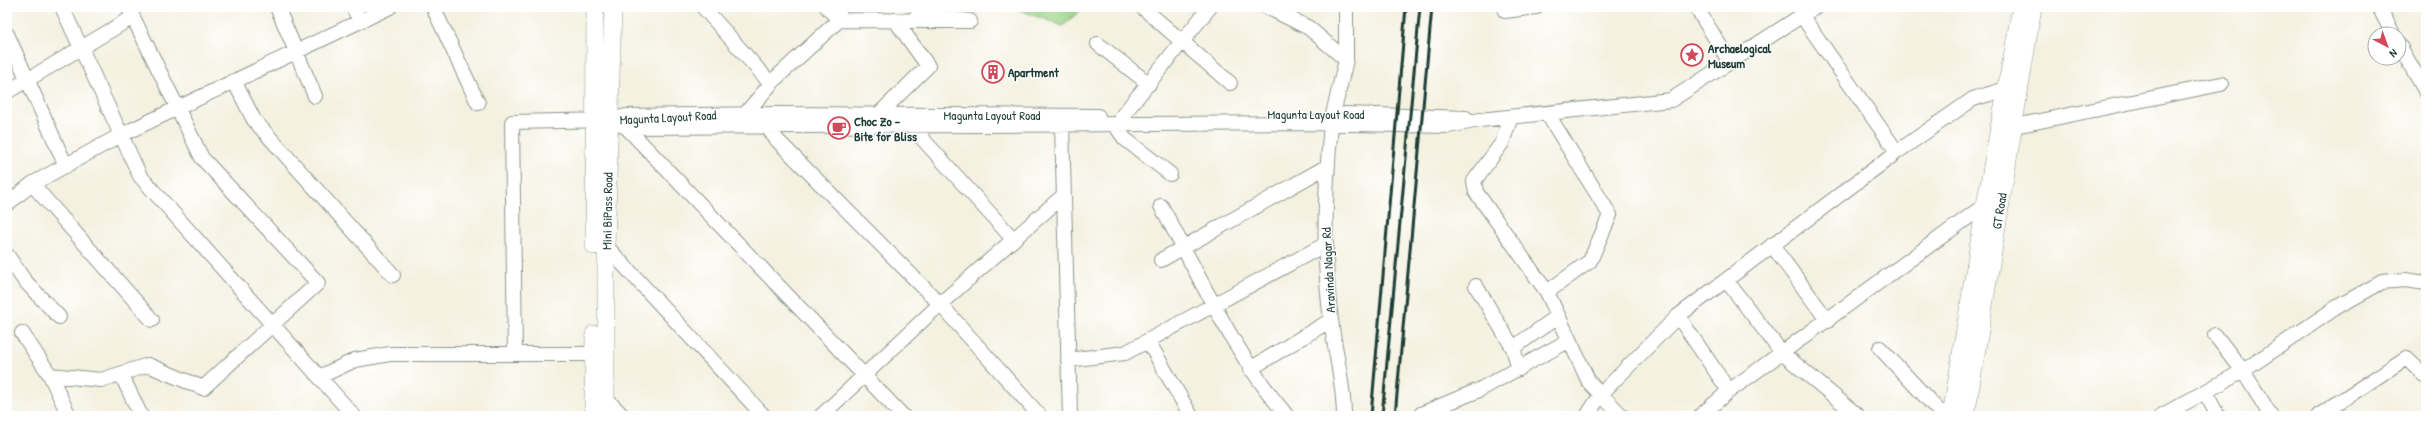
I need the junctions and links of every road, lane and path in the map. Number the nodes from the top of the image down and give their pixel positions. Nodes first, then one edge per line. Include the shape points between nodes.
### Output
1 (62, 7) edge
2 (277, 7) edge
3 (353, 7) edge
4 (390, 7) edge
5 (433, 7) edge
6 (595, 7) edge
7 (613, 7) edge
8 (703, 7) edge
9 (827, 7) edge
10 (1142, 7) edge
11 (1210, 7) edge
12 (1267, 7) edge
13 (1346, 7) edge
14 (1505, 7) edge
15 (1536, 7) edge
16 (1696, 7) edge
17 (1815, 7) edge
18 (2021, 7) edge
19 (2033, 7) edge
20 (2379, 7) edge
21 (130, 12) edge
22 (839, 13) edge
23 (917, 15) dead end
24 (1802, 16) junction
25 (895, 20) junction
26 (360, 21) junction
27 (2389, 26) edge
28 (7, 34) edge
29 (1182, 41) junction
30 (1098, 44) dead end
31 (81, 48) junction
32 (295, 52) junction
33 (2407, 59) edge
34 (1346, 60) junction
35 (1730, 62) junction
36 (28, 80) junction
37 (234, 81) junction
38 (1230, 83) dead end
39 (772, 84) junction
40 (1149, 84) junction
41 (2221, 84) dead end
42 (2006, 89) junction
43 (7, 92) edge
44 (2426, 92) edge
45 (315, 96) dead end
46 (478, 103) dead end
47 (178, 108) junction
48 (1547, 113) junction
49 (745, 114) junction
50 (879, 114) junction
51 (1511, 117) junction
52 (1332, 119) junction
53 (602, 120) junction
54 (1118, 120) junction
55 (766, 125) junction
56 (912, 125) junction
57 (1062, 125) junction
58 (2007, 125) junction
59 (626, 127) junction
60 (121, 135) junction
61 (1897, 152) junction
62 (66, 166) junction
63 (1326, 167) junction
64 (1170, 174) dead end
65 (32, 184) junction
66 (1064, 195) junction
67 (7, 204) edge
68 (1985, 205) junction
69 (1161, 206) dead end
70 (1013, 239) junction
71 (1326, 244) junction
72 (1772, 245) junction
73 (606, 246) junction
74 (1183, 246) junction
75 (7, 255) edge
76 (1161, 260) dead end
77 (393, 276) dead end
78 (1726, 280) junction
79 (2426, 282) edge
80 (1476, 286) dead end
81 (1547, 292) junction
82 (940, 304) junction
83 (1213, 305) junction
84 (1558, 316) junction
85 (1678, 316) junction
86 (59, 317) dead end
87 (152, 320) dead end
88 (1330, 320) junction
89 (1828, 321) junction
90 (270, 324) junction
91 (22, 333) dead end
92 (2215, 335) dead end
93 (1148, 341) junction
94 (1568, 341) junction
95 (1513, 348) junction
96 (1880, 348) dead end
97 (1782, 353) junction
98 (515, 354) junction
99 (594, 354) junction
100 (1068, 360) junction
101 (1250, 369) junction
102 (1519, 369) junction
103 (2243, 371) junction
104 (121, 374) junction
105 (50, 375) junction
106 (864, 375) junction
107 (319, 377) junction
108 (2426, 377) edge
109 (1729, 391) junction
110 (2204, 392) junction
111 (1601, 394) junction
112 (606, 408) edge
113 (1421, 414) dead end
114 (69, 416) edge
115 (141, 416) edge
116 (354, 416) edge
117 (593, 416) edge
118 (623, 416) edge
119 (764, 416) edge
120 (821, 416) edge
121 (903, 416) edge
122 (1040, 416) edge
123 (1070, 416) edge
124 (1191, 416) edge
125 (1286, 416) edge
126 (1344, 416) edge
127 (1587, 416) edge
128 (1622, 416) edge
129 (1700, 416) edge
130 (1858, 416) edge
131 (1950, 416) edge
132 (1966, 416) edge
133 (2163, 416) edge
134 (2218, 416) edge
135 (2270, 416) edge
136 (2318, 416) edge

1 - 31 street
2 - 32 street
3 - 26 street
4 - 26 street
5 - 46 street
6 - 53 main road
7 - 53 main road, Mini BiPass Road
8 - 39 street
9 - 22 street
10 - 29 street
11 - 29 street
12 - 34 street via 1309,28
13 - 34 street, Aravinda Nagar Rd
14 - 15 street via 1505,11
16 - 35 street
17 - 24 street, Magunta Layout Road
18 - 42 main road
19 - 58 main road, GT Road
20 - 27 street
21 - 31 street
21 - 47 street
22 - 25 street
22 - 39 street
23 - 25 street via 970,21
24 - 35 street, Magunta Layout Road
24 - 61 street
25 - 50 street via 928,66
26 - 32 street
28 - 36 street
29 - 38 street
29 - 40 street
30 - 40 street
31 - 36 street
31 - 60 street
32 - 37 street
32 - 45 street
33 - 44 street
34 - 52 street, Aravinda Nagar Rd
35 - 48 street, Magunta Layout Road via 1672,100
36 - 43 street
36 - 62 street
37 - 47 street
37 - 77 street via 254,120
39 - 49 street
40 - 54 street
41 - 58 street
42 - 58 main road
42 - 61 street via 1973,98
47 - 60 street
47 - 90 street via 202,158 318,283
48 - 51 street, Magunta Layout Road
48 - 81 street via 1610,215 1590,261
49 - 50 street, Magunta Layout Road
49 - 53 street, Magunta Layout Road via 626,116
50 - 54 street, Magunta Layout Road
51 - 52 street, Magunta Layout Road via 1480,120 1452,116
51 - 81 street via 1502,143 1477,174 1474,185 1479,198
52 - 54 street, Magunta Layout Road
52 - 63 street, Aravinda Nagar Rd
53 - 59 street, Magunta Layout Road
53 - 73 main road, Mini BiPass Road
53 - 98 street via 512,122
53 - 99 main road
54 - 57 street, Magunta Layout Road
54 - 64 street via 1125,139
55 - 56 street, Magunta Layout Road
55 - 59 street, Magunta Layout Road
55 - 82 street
56 - 57 street, Magunta Layout Road
56 - 70 street
57 - 66 street
58 - 68 main road
58 - 132 main road, GT Road
59 - 106 street
60 - 62 street
60 - 90 street via 140,176
61 - 72 street
62 - 65 street
63 - 71 street, Aravinda Nagar Rd
63 - 74 street
65 - 67 street
65 - 87 street
66 - 70 street
66 - 100 street
68 - 89 street
68 - 131 main road
69 - 74 street
70 - 82 street
71 - 83 street
71 - 88 street, Aravinda Nagar Rd
72 - 78 street
72 - 89 street
73 - 112 main road, Mini BiPass Road
73 - 119 street
74 - 76 street
74 - 83 street
75 - 86 street via 24,280
78 - 85 street
78 - 97 street
79 - 103 street via 2382,282 2337,307
80 - 95 street
81 - 84 street
82 - 106 street
82 - 122 street
83 - 93 street
83 - 101 street
84 - 94 street
84 - 95 street
85 - 109 street
85 - 111 street
88 - 101 street
88 - 126 street, Aravinda Nagar Rd via 1344,393
89 - 97 street
90 - 104 street via 203,388 148,365
90 - 107 street
91 - 105 street
92 - 103 street
93 - 100 street via 1118,355
93 - 124 street
94 - 102 street
94 - 111 street via 1589,382
95 - 102 street
96 - 131 street via 1938,410
97 - 109 street
97 - 130 street
98 - 99 street
98 - 107 street via 390,354 355,360
99 - 117 main road
100 - 123 street
101 - 125 street
102 - 113 street via 1479,390
103 - 110 street
103 - 135 street
104 - 105 street via 101,380
104 - 115 street
105 - 114 street
106 - 120 street
106 - 121 street
107 - 116 street
108 - 136 street via 2406,358
109 - 129 street
110 - 133 street
110 - 134 street
111 - 127 street
111 - 128 street
112 - 118 street

